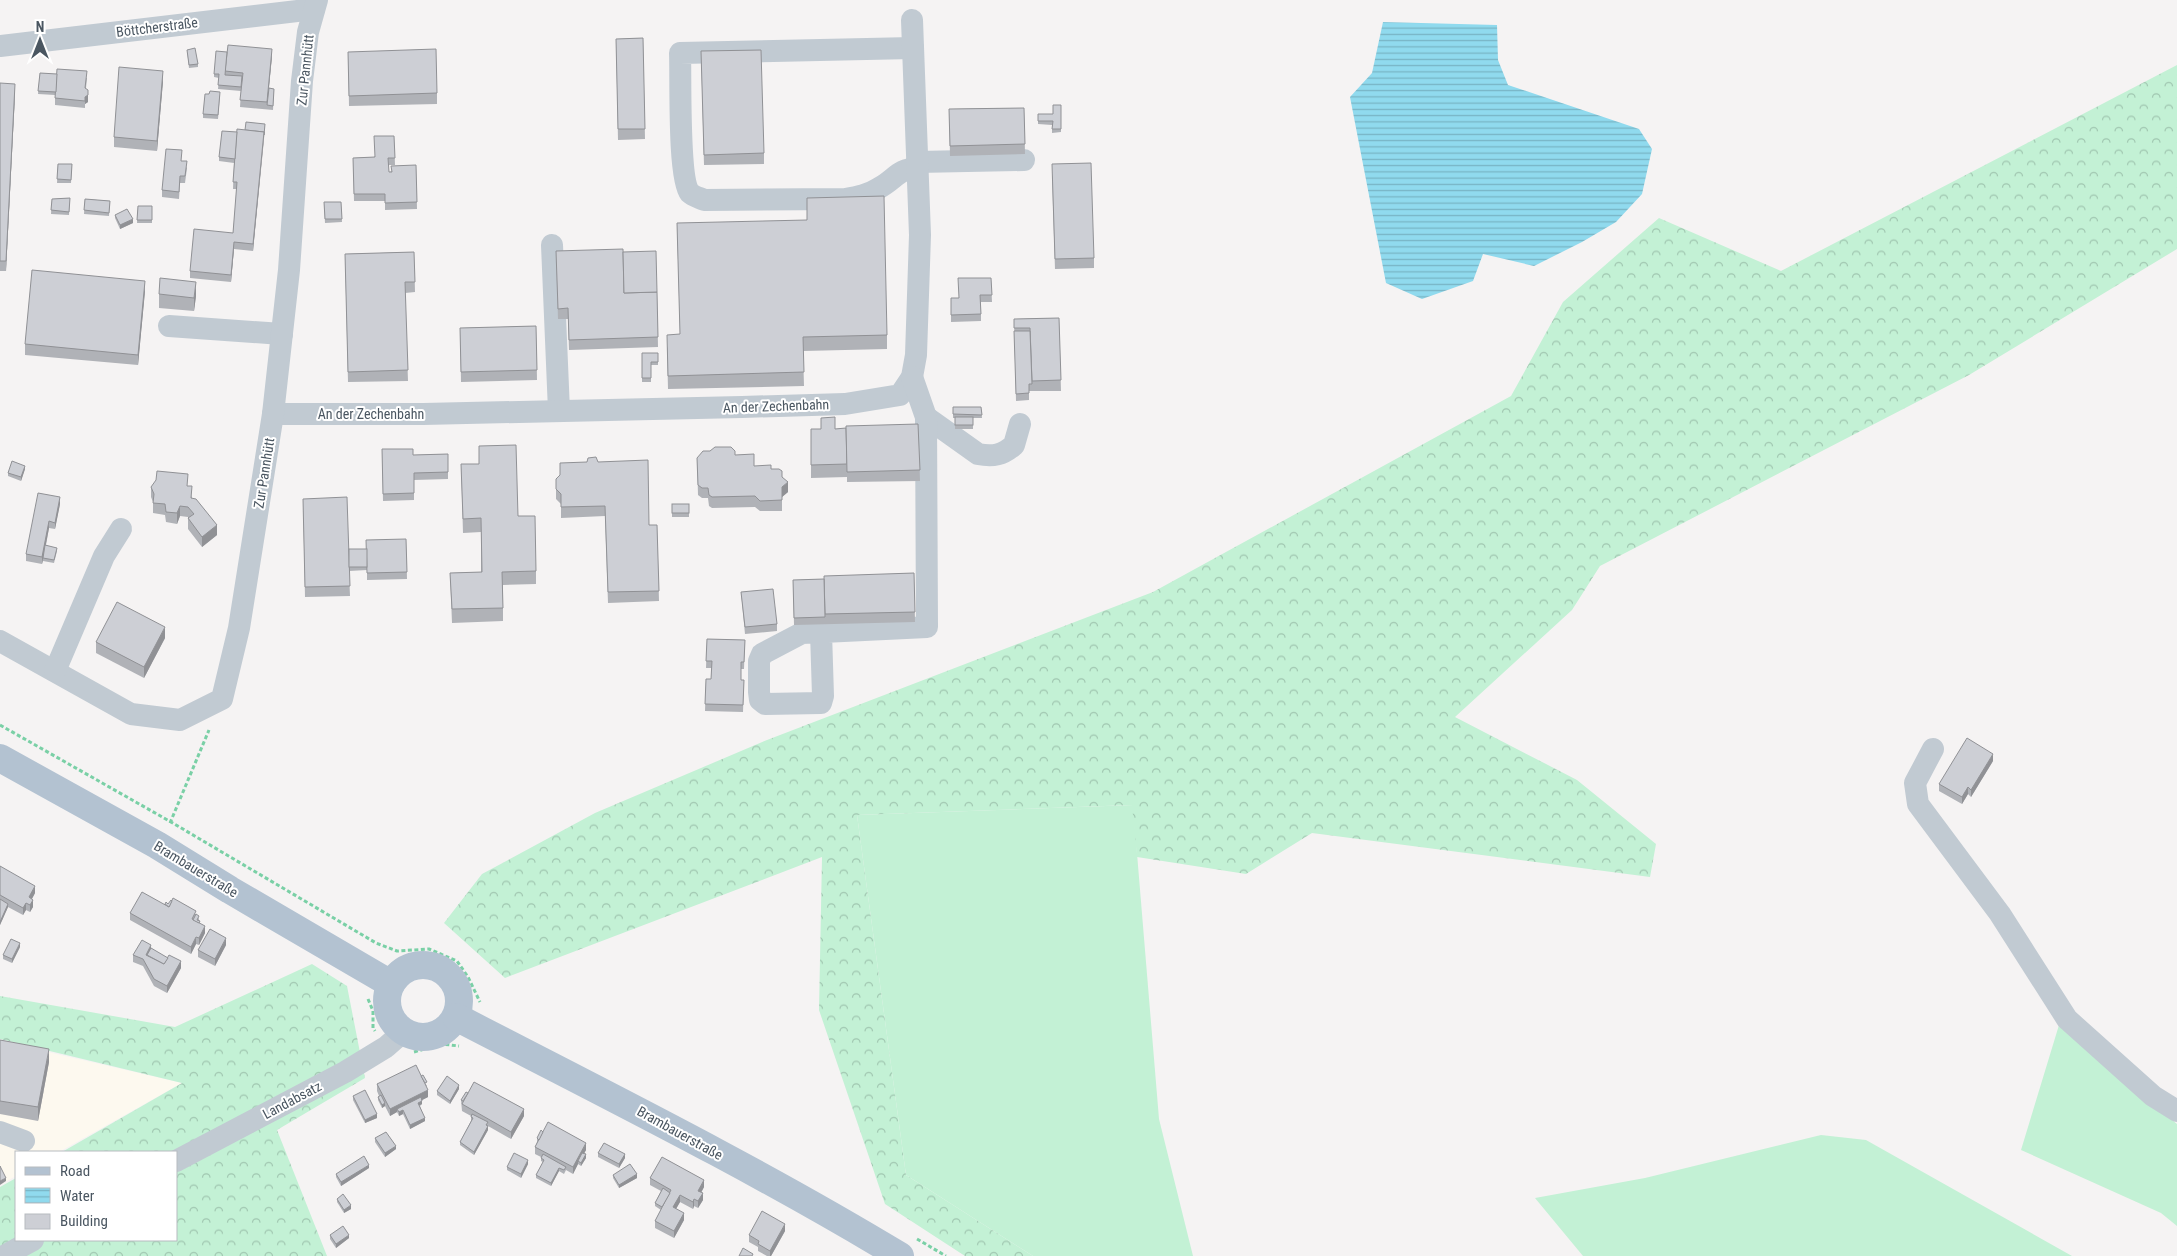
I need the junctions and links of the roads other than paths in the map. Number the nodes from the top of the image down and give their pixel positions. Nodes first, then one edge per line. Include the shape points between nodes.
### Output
1 (315, 4) edge
2 (912, 20) dead end
3 (0, 46) edge
4 (913, 48) junction
5 (1024, 160) edge
6 (917, 165) junction
7 (552, 245) dead end
8 (169, 326) dead end
9 (282, 334) junction
10 (912, 377) junction
11 (558, 411) junction
12 (273, 414) junction
13 (926, 417) junction
14 (1020, 424) dead end
15 (121, 529) dead end
16 (821, 632) dead end
17 (0, 641) edge
18 (55, 671) junction
19 (1933, 749) dead end
20 (0, 758) edge
21 (391, 984) junction
22 (456, 1017) junction
23 (403, 1032) junction
24 (2177, 1111) edge
25 (0, 1132) edge
26 (24, 1141) dead end
27 (178, 1160) edge
28 (30, 1241) edge
29 (4, 1256) edge
30 (900, 1256) edge

1 - 3 street, Böttcherstraße
1 - 9 street, Zur Pannhütt via 302,81
2 - 4 street
4 - 6 street
4 - 6 street via 680,53 682,150 684,181 690,193 704,200 855,198 882,187 904,169
5 - 6 street
6 - 10 street via 920,235 916,355
7 - 11 street
8 - 9 street
9 - 12 street, Zur Pannhütt
10 - 11 street, An der Zechenbahn via 900,395 845,404
10 - 13 street
11 - 12 street, An der Zechenbahn
12 - 18 street, Zur Pannhütt via 239,628 222,699 180,720 131,714
13 - 14 street via 978,454 988,456 1000,455 1014,445
13 - 16 street via 927,627
15 - 18 street via 104,556
17 - 18 street
19 - 24 street via 1915,783 1918,804 2000,914 2067,1019 2154,1096
20 - 21 main road, Brambauerstraße via 157,845
21 - 22 main road via 406,969 424,965 436,967 455,984 459,1005
21 - 23 main road via 387,996 388,1010
22 - 23 main road via 444,1031 433,1036 415,1037
22 - 30 main road, Brambauerstraße via 643,1113
23 - 27 street, Landabsatz via 386,1047 345,1072
25 - 26 street
28 - 29 street

